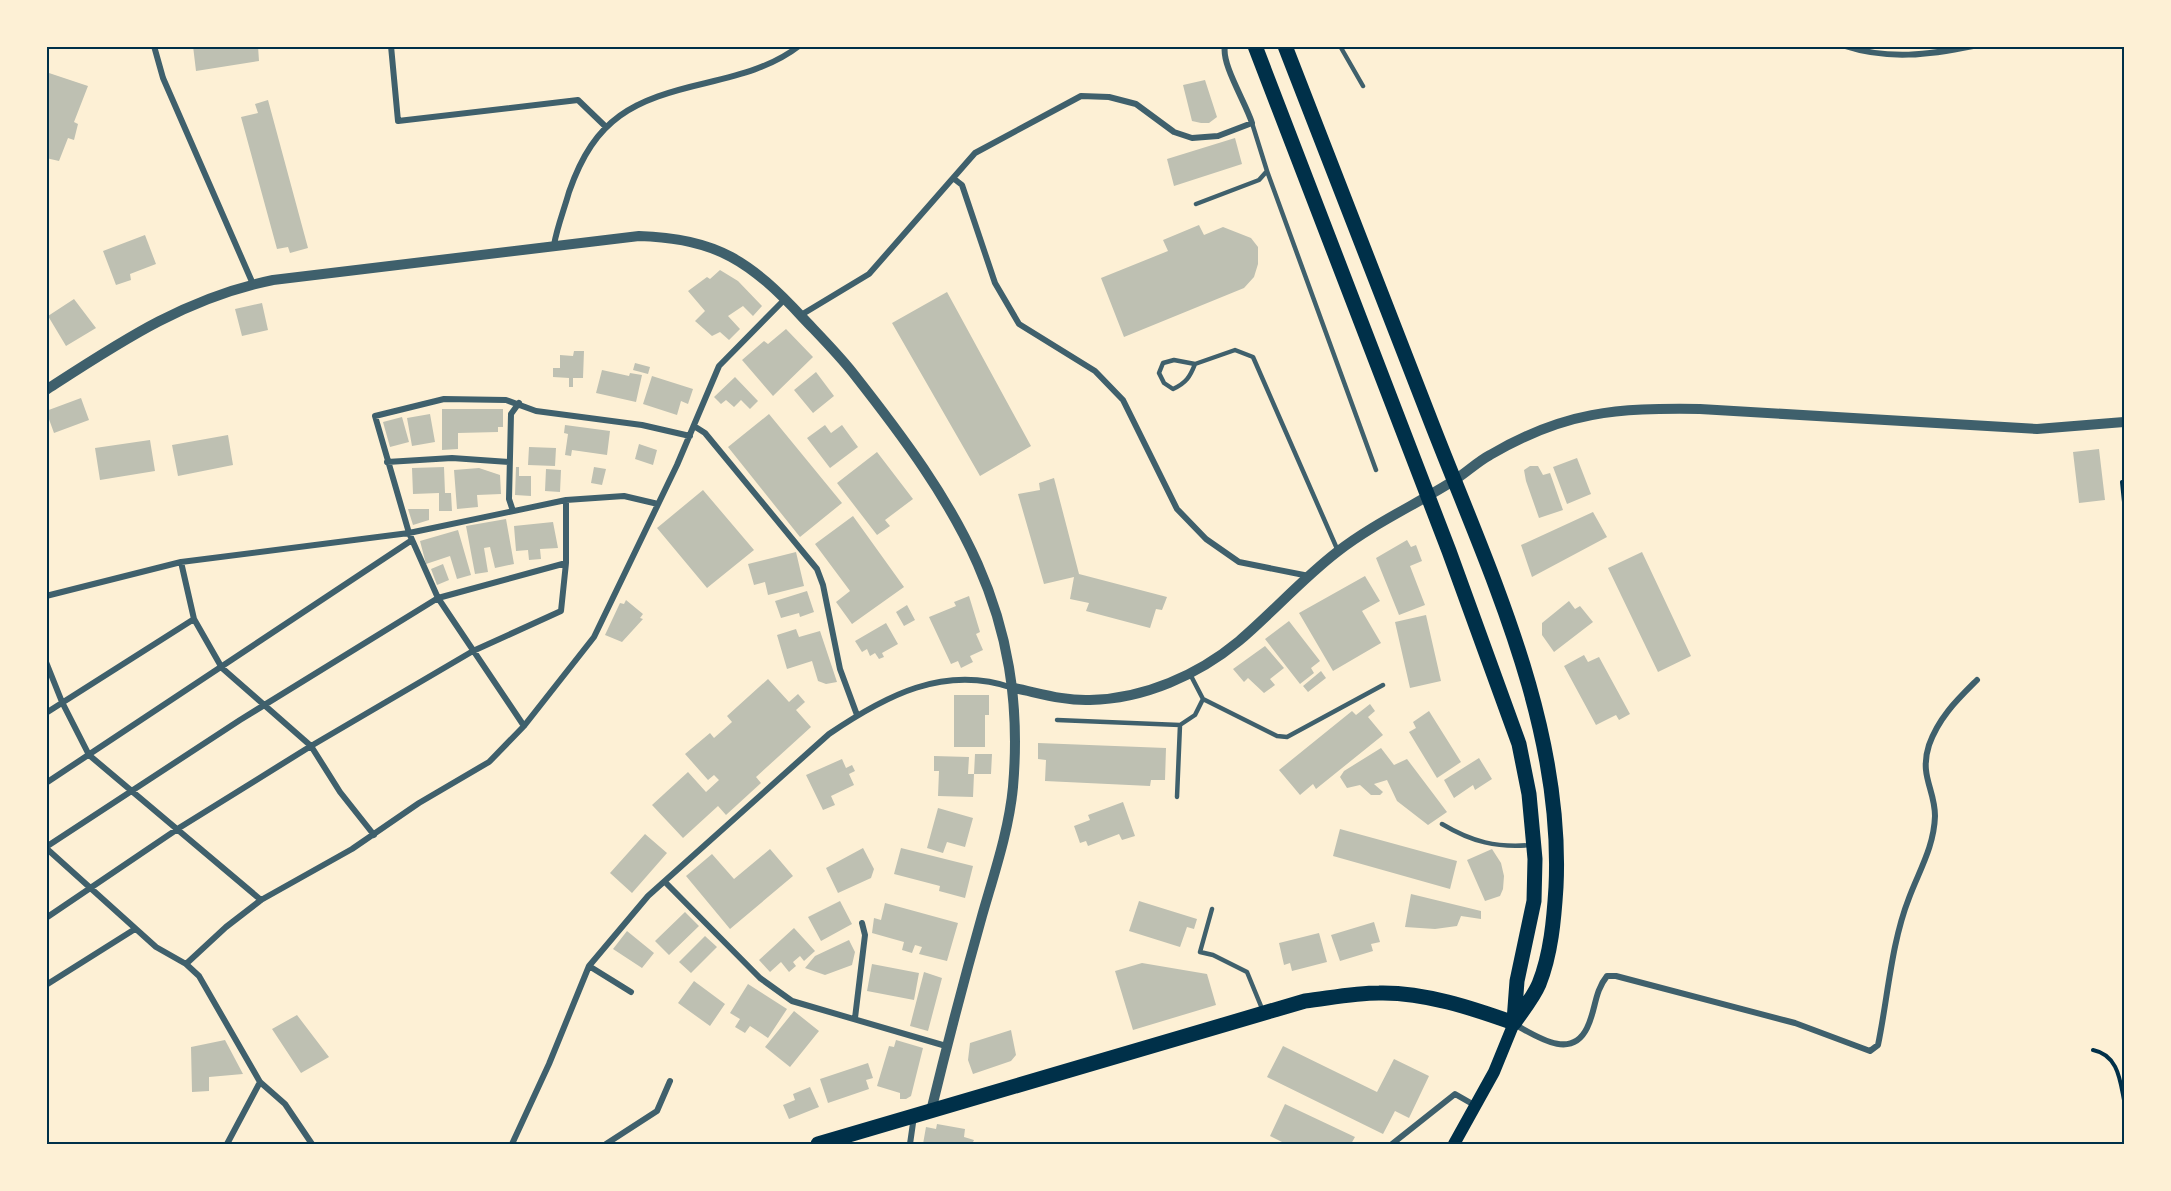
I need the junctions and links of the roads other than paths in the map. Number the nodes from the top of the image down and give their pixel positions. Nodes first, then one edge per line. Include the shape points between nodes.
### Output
1 (154, 46) edge
2 (391, 46) edge
3 (799, 46) edge
4 (1225, 46) edge
5 (1254, 46) edge
6 (1285, 46) edge
7 (1340, 46) edge
8 (1845, 46) edge
9 (1973, 46) edge
10 (1363, 86) dead end
11 (1252, 123) junction
12 (606, 127) junction
13 (1267, 171) junction
14 (953, 178) junction
15 (1196, 204) dead end
16 (554, 245) junction
17 (253, 284) junction
18 (785, 299) junction
19 (801, 315) junction
20 (1195, 364) junction
21 (46, 390) edge
22 (519, 404) junction
23 (2124, 422) edge
24 (694, 426) junction
25 (690, 436) junction
26 (387, 462) junction
27 (509, 462) junction
28 (1376, 470) dead end
29 (1454, 480) junction
30 (1428, 495) junction
31 (566, 500) junction
32 (658, 504) junction
33 (513, 511) junction
34 (409, 532) junction
35 (412, 540) junction
36 (1338, 551) junction
37 (181, 562) junction
38 (566, 563) junction
39 (1310, 576) junction
40 (46, 596) edge
41 (438, 598) junction
42 (194, 619) junction
43 (473, 651) junction
44 (46, 662) edge
45 (222, 668) junction
46 (1190, 674) junction
47 (1977, 680) dead end
48 (1383, 685) dead end
49 (1014, 688) junction
50 (1203, 699) junction
51 (62, 702) junction
52 (264, 705) junction
53 (46, 713) edge
54 (857, 715) junction
55 (1056, 720) dead end
56 (1180, 725) junction
57 (524, 726) junction
58 (311, 746) junction
59 (89, 755) junction
60 (46, 783) edge
61 (133, 790) junction
62 (1177, 797) dead end
63 (1442, 824) dead end
64 (179, 828) junction
65 (374, 835) junction
66 (1534, 844) junction
67 (46, 847) edge
68 (666, 883) junction
69 (89, 888) junction
70 (261, 900) junction
71 (1212, 909) dead end
72 (46, 918) edge
73 (862, 923) dead end
74 (135, 929) junction
75 (186, 964) junction
76 (589, 966) junction
77 (46, 985) edge
78 (632, 992) dead end
79 (1263, 1013) junction
80 (855, 1018) junction
81 (1514, 1023) junction
82 (946, 1046) junction
83 (670, 1081) dead end
84 (260, 1082) junction
85 (1476, 1106) junction
86 (931, 1111) junction
87 (914, 1116) junction
88 (227, 1144) edge
89 (312, 1144) edge
90 (512, 1144) edge
91 (606, 1144) edge
92 (818, 1144) edge
93 (910, 1144) edge
94 (1392, 1144) edge
95 (1454, 1144) edge

1 - 17 street via 163,78
2 - 12 street via 398,122 578,100
3 - 12 street via 749,72 662,93
4 - 11 street via 1224,59
5 - 30 main road
6 - 29 main road
7 - 10 lane
8 - 9 street via 1871,54 1926,56
11 - 13 lane
11 - 14 street via 1218,136 1192,138 1174,132 1136,104 1109,97 1081,96 975,153
12 - 16 street via 580,162
13 - 15 lane via 1259,180
13 - 28 lane
14 - 19 street via 869,274
14 - 39 street via 962,185 995,283 1019,324 1095,371 1123,400 1177,509 1206,539 1239,562
16 - 17 street
16 - 18 street via 639,236 672,237 736,258 764,277
17 - 21 street via 178,310 134,333
18 - 19 street
18 - 24 street via 719,366
19 - 49 street via 843,360 882,411 952,513 994,603
20 - 20 lane via 1190,377 1173,389 1159,373 1162,363 1174,360
20 - 36 lane via 1235,350 1253,357
22 - 25 street via 542,412 642,425
22 - 26 street via 506,400 444,399 375,416
22 - 27 street via 511,414
23 - 29 street via 2037,429 1700,409 1611,410 1543,428 1490,455
24 - 25 street
24 - 54 street via 705,433 817,569 840,669
25 - 32 street
26 - 27 street via 452,458
26 - 34 street
27 - 33 street via 509,499
29 - 30 street
29 - 81 main road via 1524,672 1554,800 1558,847 1549,949 1538,987
30 - 36 street
30 - 66 main road via 1519,744
31 - 32 street via 624,496
31 - 33 street
31 - 38 street
32 - 57 street via 594,637
33 - 34 street
34 - 35 street
34 - 37 street
35 - 41 street
35 - 45 street
36 - 39 street
37 - 40 street
37 - 42 street
38 - 41 street
38 - 43 street via 561,611
39 - 46 street via 1238,642
41 - 43 street
41 - 52 street
42 - 45 street
42 - 51 street
43 - 57 street
43 - 58 street
44 - 51 street
45 - 52 street
45 - 59 street
46 - 49 street via 1137,694 1090,700
46 - 50 lane
47 - 81 street via 1944,713 1928,748 1924,771 1935,815 1925,866 1909,898 1899,932 1878,1045 1870,1051 1796,1023 1616,976 1607,976 1601,983 1587,1029 1572,1043 1547,1042
48 - 50 lane via 1287,737 1277,736
49 - 54 street via 995,681 936,681 912,688
49 - 82 street via 1013,787 1007,819
50 - 56 lane via 1190,721
51 - 53 street
51 - 59 street
52 - 58 street
52 - 61 street
54 - 68 street via 829,734
55 - 56 lane
56 - 62 lane
57 - 65 street via 489,762 418,803
58 - 64 street
58 - 65 street
59 - 60 street
59 - 61 street
61 - 64 street
61 - 67 street
63 - 66 lane via 1478,842 1503,846
64 - 69 street
64 - 70 street
65 - 70 street
66 - 81 main road via 1534,901 1517,981
67 - 69 street
68 - 76 street via 648,896
68 - 80 street via 760,978 792,1001
69 - 72 street
69 - 74 street
70 - 75 street
71 - 79 lane via 1200,952 1247,972
73 - 80 street via 865,935
74 - 75 street
74 - 77 street
75 - 84 street via 199,976
76 - 78 street
76 - 90 street
79 - 81 main road via 1305,1001 1379,993 1409,994
79 - 86 main road
80 - 82 street
81 - 85 main road
82 - 86 street
83 - 91 street via 657,1112
84 - 88 street
84 - 89 street via 285,1104
85 - 94 street via 1455,1094
85 - 95 main road
86 - 87 main road
87 - 92 main road
87 - 93 street

